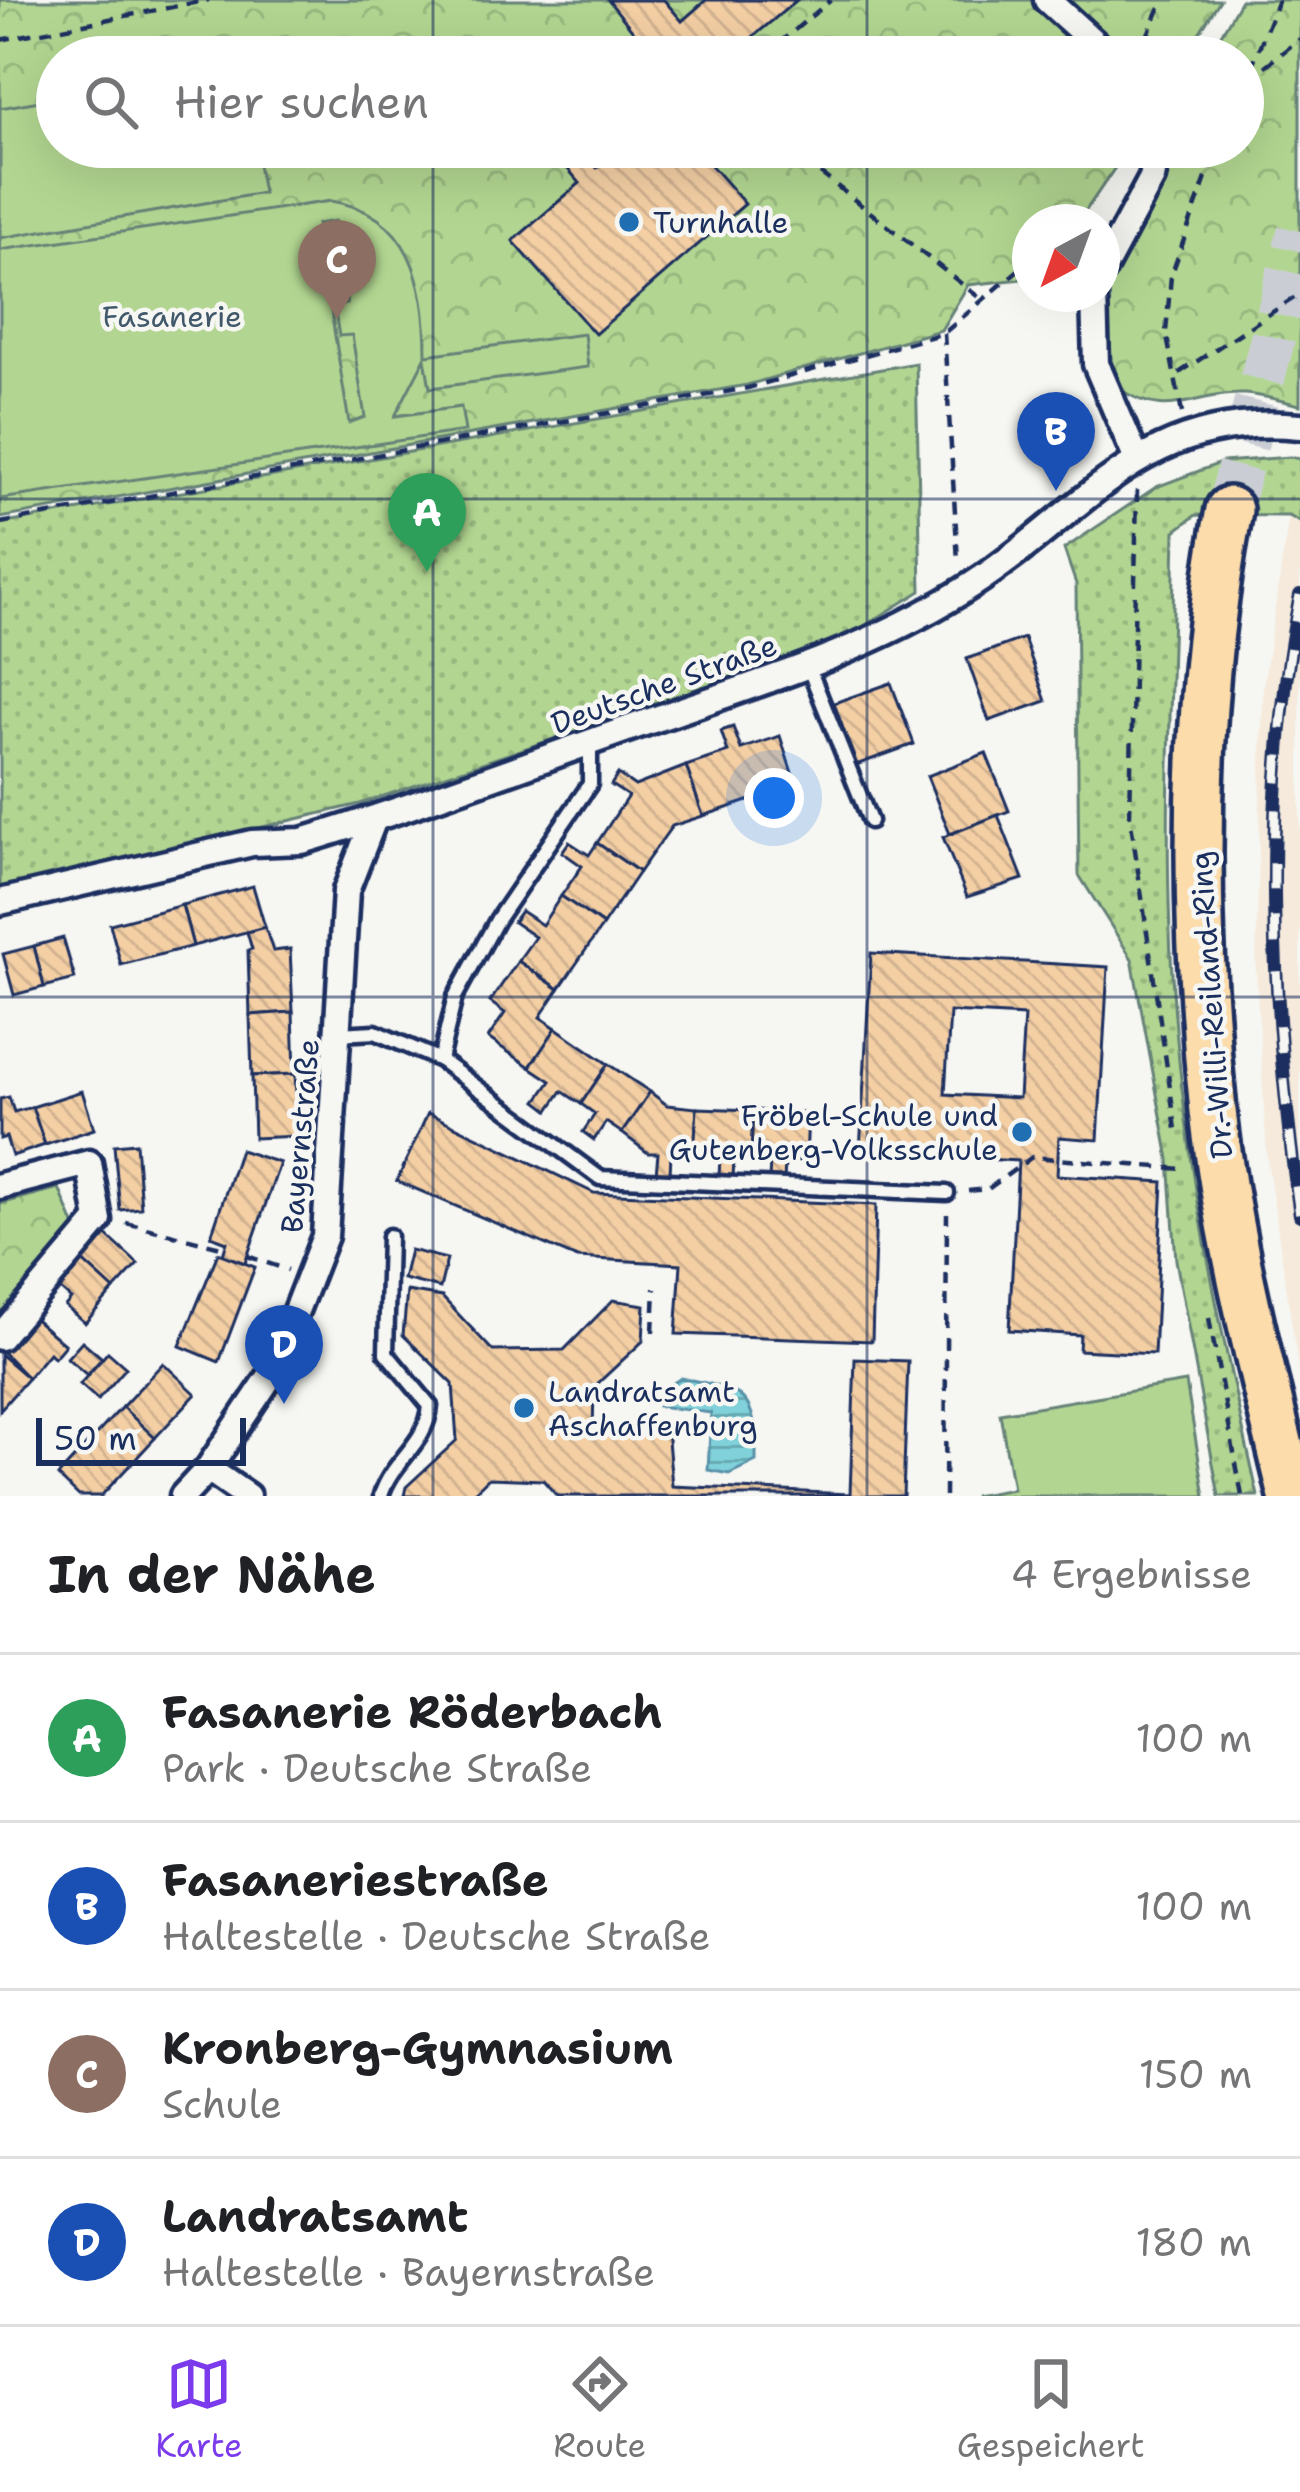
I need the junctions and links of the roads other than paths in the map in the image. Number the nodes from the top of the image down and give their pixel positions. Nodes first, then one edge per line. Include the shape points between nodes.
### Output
1 (1047, 0) edge
2 (1087, 36) edge
3 (1154, 168) edge
4 (1120, 238) edge
5 (1095, 312) edge
6 (1300, 426) edge
7 (1137, 460) junction
8 (1229, 510) tunnel mouth
9 (808, 665) junction
10 (590, 742) junction
11 (374, 819) junction
12 (870, 821) dead end
13 (0, 902) edge
14 (339, 1034) junction
15 (440, 1060) junction
16 (0, 1186) edge
17 (947, 1193) road end
18 (389, 1236) dead end
19 (0, 1336) edge
20 (208, 1469) junction
21 (183, 1496) edge
22 (248, 1496) edge
23 (381, 1496) edge
24 (1292, 1496) edge

1 - 2 street
3 - 4 street
5 - 7 street via 1096,364
6 - 7 street, Deutsche Straße via 1185,434
7 - 9 street, Deutsche Straße via 960,593
8 - 24 highway, Dr.-Willi-Reiland-Ring via 1211,608 1197,863 1214,1113
9 - 10 street, Deutsche Straße
9 - 12 lane
10 - 11 street, Deutsche Straße
10 - 15 lane via 590,784 497,920 455,998
11 - 13 street, Deutsche Straße via 302,842 251,843
11 - 14 street, Bayernstraße via 346,891
14 - 15 lane via 375,1032
14 - 20 street, Bayernstraße via 326,1236 271,1375
15 - 17 lane via 600,1178
16 - 19 street via 89,1163 99,1220
18 - 23 lane via 386,1353 430,1406 428,1428
20 - 21 street, Bayernstraße
20 - 22 street

